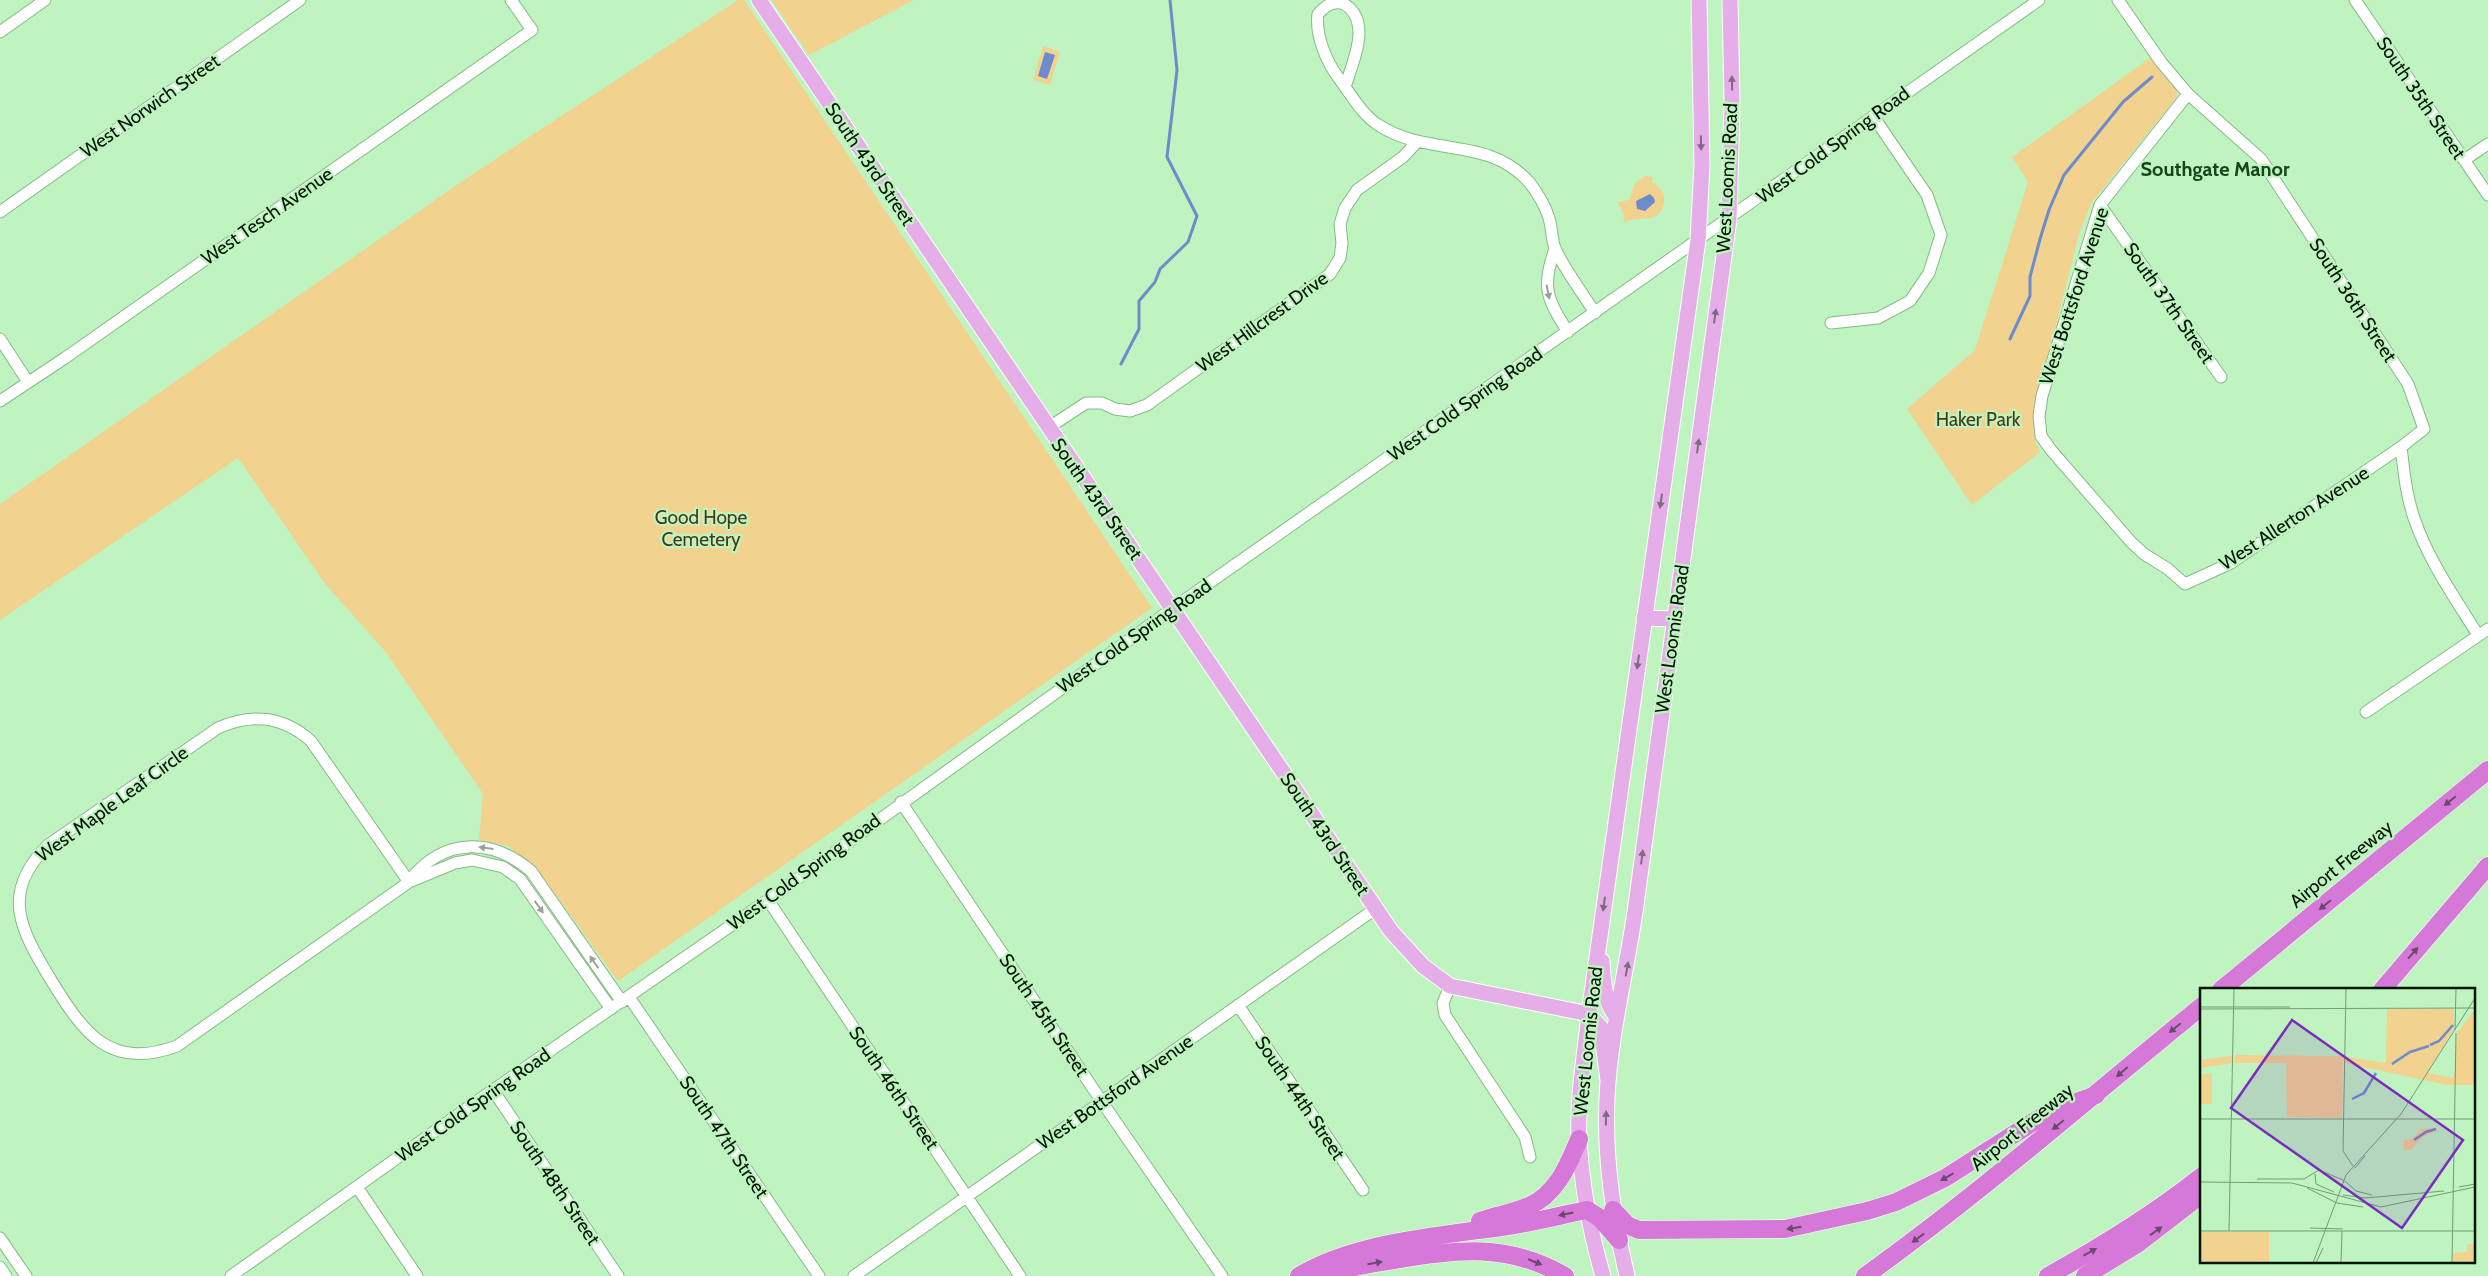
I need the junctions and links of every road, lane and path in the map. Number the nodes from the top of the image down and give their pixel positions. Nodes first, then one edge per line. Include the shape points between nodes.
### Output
1 (46, 0) edge
2 (300, 0) edge
3 (511, 0) edge
4 (758, 0) edge
5 (1699, 0) edge
6 (1730, 0) edge
7 (2039, 0) edge
8 (2118, 0) edge
9 (2354, 0) edge
10 (0, 32) edge
11 (1345, 87) junction
12 (2188, 94) junction
13 (1873, 116) junction
14 (1416, 142) junction
15 (2488, 144) edge
16 (2464, 160) junction
17 (2488, 195) edge
18 (2100, 205) junction
19 (0, 212) edge
20 (1729, 219) junction
21 (1698, 240) junction
22 (1555, 249) junction
23 (1595, 313) junction
24 (1831, 323) dead end
25 (1568, 332) junction
26 (0, 339) edge
27 (2221, 377) dead end
28 (28, 382) junction
29 (0, 401) edge
30 (1048, 428) junction
31 (2401, 447) junction
32 (2185, 584) joint
33 (1172, 609) junction
34 (1644, 618) junction
35 (1674, 619) junction
36 (2483, 632) edge
37 (2366, 712) dead end
38 (2488, 770) edge
39 (901, 802) junction
40 (2488, 866) edge
41 (532, 871) junction
42 (520, 879) junction
43 (409, 882) junction
44 (768, 900) junction
45 (1375, 909) junction
46 (1600, 935) junction
47 (1450, 986) junction
48 (2223, 988) edge
49 (2384, 988) edge
50 (626, 999) junction
51 (1238, 1005) junction
52 (2200, 1008) edge
53 (611, 1009) junction
54 (1589, 1014) junction
55 (1616, 1016) junction
56 (1608, 1080) junction
57 (493, 1090) junction
58 (2096, 1095) junction
59 (1102, 1102) junction
60 (1579, 1139) junction
61 (1530, 1157) dead end
62 (2200, 1177) edge
63 (357, 1187) junction
64 (1363, 1190) dead end
65 (2200, 1196) edge
66 (966, 1197) junction
67 (1587, 1210) junction
68 (1613, 1210) junction
69 (1452, 1232) junction
70 (0, 1238) edge
71 (1619, 1240) junction
72 (0, 1267) edge
73 (6, 1276) edge
74 (26, 1276) edge
75 (231, 1276) edge
76 (417, 1276) edge
77 (618, 1276) edge
78 (819, 1276) edge
79 (854, 1276) edge
80 (1020, 1276) edge
81 (1222, 1276) edge
82 (1299, 1276) edge
83 (1328, 1276) edge
84 (1565, 1276) edge
85 (1603, 1276) edge
86 (1627, 1276) edge
87 (1865, 1276) edge
88 (2048, 1276) edge
89 (2085, 1276) edge

1 - 10 street
2 - 19 street, West Norwich Street
3 - 28 street, West Tesch Avenue via 532,30
4 - 30 main road, South 43rd Street
5 -> 21 main road, West Loomis Road via 1702,165
20 -> 6 main road, West Loomis Road
7 - 13 street, West Cold Spring Road
8 - 12 street, South 36th Street via 2161,62
9 - 16 street, South 35th Street
11 - 11 street via 1326,56 1317,24 1318,14 1332,2 1340,1 1348,6 1356,20 1359,35
11 - 14 street via 1365,114 1379,126
12 - 18 street, West Bottsford Avenue
12 - 31 street, South 36th Street via 2261,160 2408,384 2424,430
13 - 20 street, West Cold Spring Road
13 - 24 street via 1927,195 1941,235 1929,273 1910,301 1878,318
14 - 22 street via 1472,149 1505,163 1529,182 1543,205 1550,220
14 - 30 street, West Hillcrest Drive via 1403,157 1357,190 1345,208 1340,224 1340,258 1330,274 1147,405 1130,411 1102,403 1086,403
15 - 16 street
16 - 17 street, South 35th Street
18 - 27 street, South 37th Street
18 - 32 street, West Bottsford Avenue via 2042,396 2041,436 2131,542
20 - 21 street, West Cold Spring Road
35 -> 20 main road, West Loomis Road
21 - 23 street, West Cold Spring Road
21 -> 34 main road, West Loomis Road
22 - 23 street
22 -> 25 street via 1547,272 1546,288 1549,300
23 - 25 street, West Cold Spring Road
25 - 33 street, West Cold Spring Road
26 - 28 street
28 - 29 street, West Tesch Avenue
30 - 33 main road, South 43rd Street
31 - 32 street, West Allerton Avenue via 2232,563
31 - 36 street via 2407,492 2423,541 2440,574
33 - 39 street, West Cold Spring Road
33 - 45 main road, South 43rd Street
34 - 35 main road
34 -> 46 main road, West Loomis Road
55 -> 35 main road, West Loomis Road via 1627,970
36 - 37 street
38 -> 48 highway, Airport Freeway
39 - 44 street, West Cold Spring Road
39 - 59 street, South 45th Street
49 -> 40 highway
41 - 42 street
41 -> 43 street, West Maple Leaf Circle via 502,851 470,846 452,850 422,865
50 -> 41 street, West Maple Leaf Circle
42 - 43 street, West Maple Leaf Circle via 503,867 472,860 455,863
42 -> 53 street, West Maple Leaf Circle
43 - 43 street, West Maple Leaf Circle via 177,1046 144,1055 120,1051 99,1042 76,1018 26,940 18,907 24,874 48,845 218,728 249,718 283,722 311,741
44 - 50 street, West Cold Spring Road
44 - 66 street, South 46th Street
45 - 47 main road, South 43rd Street via 1412,956
45 - 51 street, West Bottsford Avenue
46 - 54 main road, West Loomis Road
46 - 55 main road via 1604,986
47 - 54 main road, South 43rd Street
47 - 61 street via 1444,1003 1445,1016 1525,1137
50 - 53 street, West Cold Spring Road
50 - 78 street, South 47th Street
51 - 59 street, West Bottsford Avenue
51 - 64 street, South 44th Street
52 -> 58 highway, Airport Freeway
53 - 57 street, West Cold Spring Road
54 - 56 main road via 1601,1028
54 - 60 main road, West Loomis Road
55 - 56 main road, West Loomis Road
68 -> 56 main road, West Loomis Road via 1606,1130
57 - 63 street, West Cold Spring Road
57 - 77 street, South 48th Street
58 -> 68 highway via 2049,1112 1946,1178 1896,1202 1811,1225 1759,1231 1639,1230 1627,1225
58 -> 87 highway, Airport Freeway via 1921,1236
59 - 66 street, West Bottsford Avenue
59 - 81 street, South 45th Street
60 - 67 main road, West Loomis Road
60 - 69 highway via 1562,1176 1537,1202
88 -> 62 highway via 2115,1238
63 - 75 street, West Cold Spring Road
63 - 76 street
89 -> 65 highway via 2137,1244
66 - 79 street, West Bottsford Avenue
66 - 80 street, South 46th Street
67 -> 69 highway via 1509,1226
67 - 71 highway via 1600,1218
67 - 85 main road, West Loomis Road
68 - 71 main road, West Loomis Road
69 - 82 highway via 1354,1253 1330,1260
70 - 74 street
71 - 86 main road, West Loomis Road
72 - 73 street
83 -> 84 highway via 1355,1267 1466,1250 1514,1255

